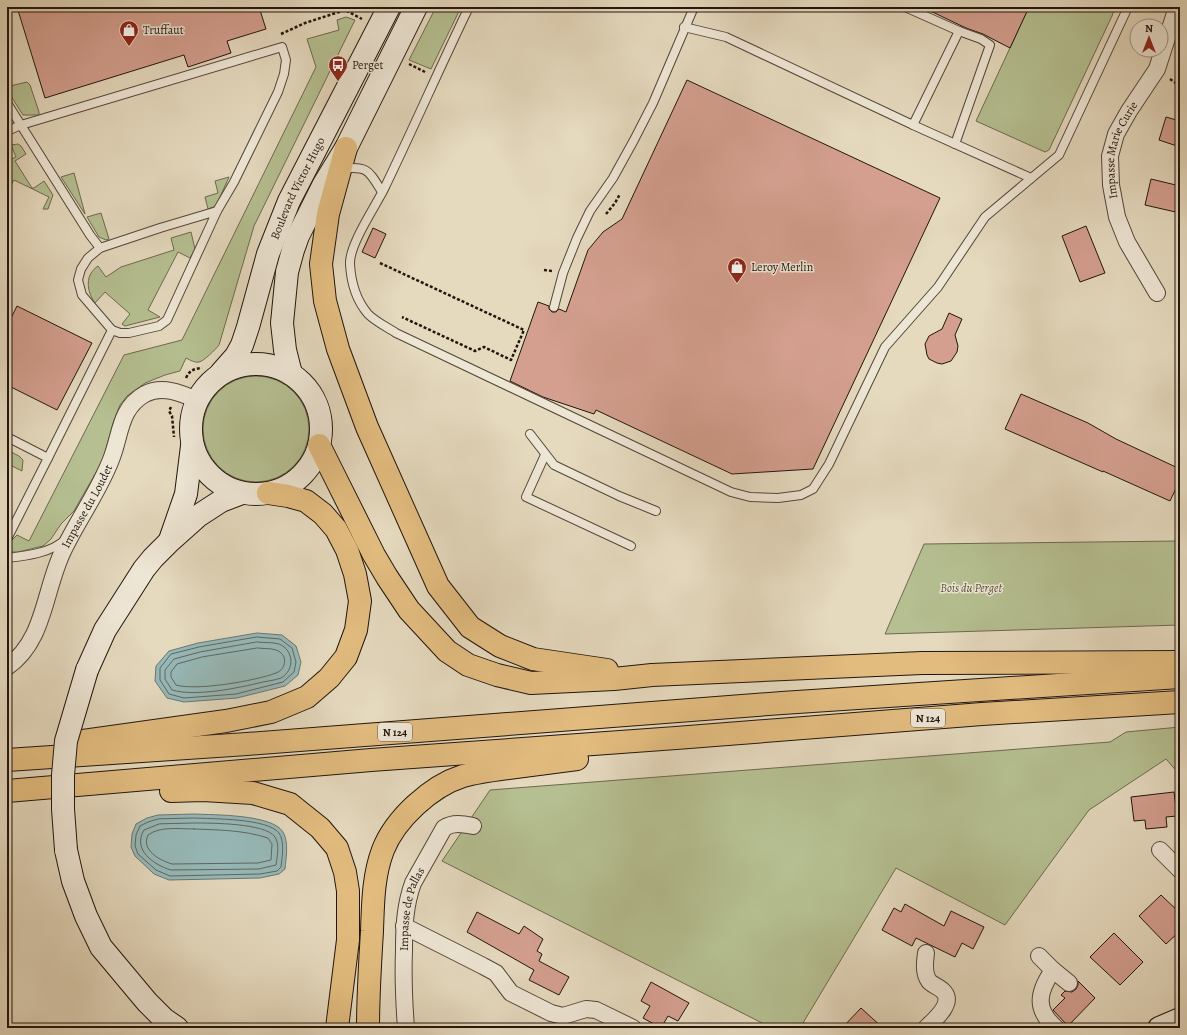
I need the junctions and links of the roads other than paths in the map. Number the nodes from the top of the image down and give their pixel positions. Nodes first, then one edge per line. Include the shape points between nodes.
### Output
1 (389, 7) edge
2 (416, 7) edge
3 (469, 7) edge
4 (694, 7) edge
5 (905, 7) edge
6 (1123, 7) edge
7 (1128, 7) edge
8 (1176, 7) edge
9 (684, 27) junction
10 (1119, 27) junction
11 (959, 31) junction
12 (7, 104) edge
13 (21, 125) junction
14 (913, 125) junction
15 (7, 131) edge
16 (955, 144) junction
17 (346, 148) joint
18 (336, 170) junction
19 (1031, 178) junction
20 (382, 192) junction
21 (217, 211) junction
22 (100, 248) junction
23 (1157, 293) dead end
24 (554, 307) dead end
25 (112, 330) junction
26 (220, 374) junction
27 (291, 374) junction
28 (197, 400) junction
29 (530, 434) dead end
30 (7, 437) edge
31 (319, 445) junction
32 (192, 446) junction
33 (545, 455) junction
34 (48, 458) junction
35 (242, 493) junction
36 (268, 493) junction
37 (656, 511) dead end
38 (74, 530) junction
39 (7, 539) edge
40 (170, 541) junction
41 (630, 546) dead end
42 (7, 558) edge
43 (1180, 662) edge
44 (7, 667) edge
45 (652, 675) junction
46 (1180, 676) edge
47 (1180, 702) edge
48 (676, 738) junction
49 (7, 752) edge
50 (7, 760) edge
51 (9, 791) edge
52 (473, 826) dead end
53 (1160, 850) dead end
54 (1180, 870) edge
55 (404, 926) junction
56 (926, 953) dead end
57 (1039, 956) dead end
58 (1053, 970) junction
59 (1069, 983) dead end
60 (1180, 1019) edge
61 (177, 1028) edge
62 (337, 1028) edge
63 (368, 1028) edge
64 (406, 1028) edge
65 (634, 1028) edge
66 (926, 1028) edge
67 (1056, 1028) edge
68 (1159, 1028) edge

1 - 26 main road, Boulevard Victor Hugo via 290,201 268,254 242,345
2 - 17 main road
3 - 20 lane
4 - 9 lane
5 - 11 lane
6 - 10 lane
7 - 10 lane
8 - 23 street, Impasse Marie Curie via 1157,69 1116,134 1110,156 1111,185 1117,217 1127,242
9 - 14 lane via 726,37
9 - 24 lane via 667,71 634,140 577,238 563,273
10 - 19 lane via 1059,155
11 - 14 lane
11 - 16 lane via 990,45
12 - 13 lane
13 - 15 lane
13 - 21 lane via 282,48 286,60 278,92
13 - 22 lane
14 - 16 lane
16 - 19 lane
17 - 18 highway
18 - 20 lane via 359,167 366,170
18 - 27 main road, Boulevard Victor Hugo via 324,184 298,236 287,272 282,323 284,350
18 - 45 highway via 321,264 325,302 338,349 367,427 438,586 470,627 500,646 532,658
19 - 20 lane via 984,217 938,287 885,347 829,464 813,489 801,496 771,498 750,497 731,492 396,333 369,315 354,290 350,262 354,245
21 - 22 lane
21 - 25 lane via 167,320 159,326 129,333
22 - 25 lane via 80,269 78,280 82,295
25 - 34 lane
26 - 27 main road via 243,365 255,364 280,368
26 - 28 main road
27 - 31 main road via 313,397 321,429
28 - 32 main road via 190,430
28 - 38 street, Impasse du Loudet via 178,392 160,390 146,394 127,409 106,472
29 - 33 lane
30 - 34 lane
31 - 36 main road via 314,459 305,472 281,490
31 - 45 highway via 374,556 409,610 447,650 468,665 531,683
32 - 35 main road via 199,462 211,476 225,487
32 - 40 main road via 186,494
33 - 37 lane via 554,466
33 - 41 lane via 526,497
34 - 39 lane
35 - 36 main road
35 - 40 main road via 222,501 198,516
36 - 49 highway via 306,501 323,514 336,529 353,568 360,601 356,630 346,657 328,678 307,697 271,712 226,721
38 - 42 lane via 64,541 44,551
38 - 44 street, Impasse du Loudet via 56,567 43,613 31,640 17,660
40 - 61 main road, bridge via 144,569 105,630 87,670 66,741 63,809 66,850 73,881 101,947 147,1002
43 - 45 highway via 922,663
46 - 50 highway, N 124 via 782,702
47 - 48 highway, N 124 via 982,714
48 - 51 highway, N 124 via 372,760
48 - 63 highway via 629,753 464,776 438,787 415,805 392,833 376,870
51 - 62 highway via 203,790 253,793 290,804 320,828 337,848 345,872 348,891 348,940
52 - 55 street, Impasse de Pallas via 453,824 444,828 413,883 406,904
53 - 54 street
55 - 64 street, Impasse de Pallas
55 - 65 street via 496,973 510,993 551,1013 563,1016 586,1009 596,1010
56 - 66 street via 925,973 929,981 944,992 947,1003
57 - 58 street
58 - 59 street
58 - 67 street via 1044,983 1041,1004 1044,1014
60 - 68 main road

